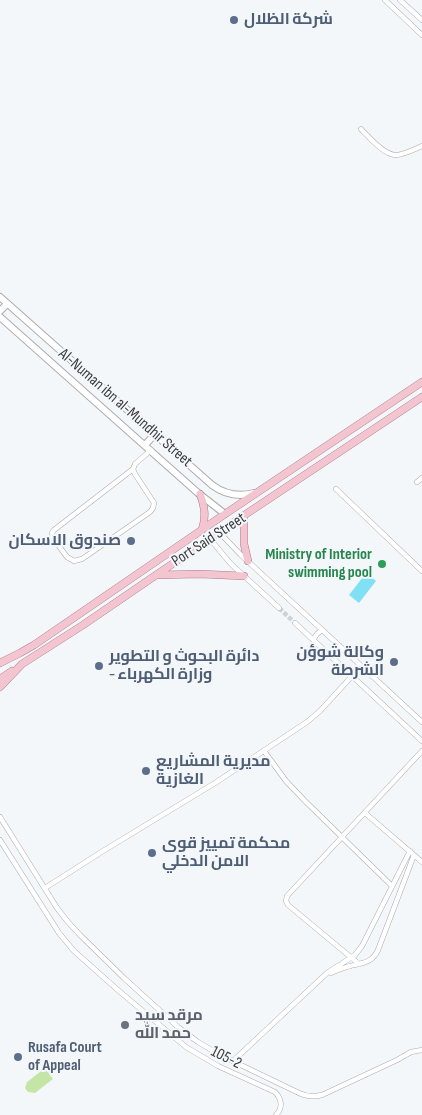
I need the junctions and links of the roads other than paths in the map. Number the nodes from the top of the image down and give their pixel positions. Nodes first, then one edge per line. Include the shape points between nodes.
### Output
1 (385, 0) edge
2 (400, 0) edge
3 (422, 20) edge
4 (422, 35) edge
5 (361, 129) dead end
6 (422, 146) edge
7 (0, 298) edge
8 (7, 304) junction
9 (0, 311) edge
10 (0, 317) edge
11 (47, 339) junction
12 (38, 350) junction
13 (422, 382) edge
14 (422, 397) edge
15 (155, 434) junction
16 (148, 448) junction
17 (133, 469) junction
18 (422, 478) edge
19 (417, 482) dead end
20 (336, 488) dead end
21 (260, 491) junction
22 (200, 494) junction
23 (225, 514) junction
24 (244, 517) junction
25 (202, 530) junction
26 (219, 532) junction
27 (210, 539) junction
28 (248, 561) junction
29 (422, 571) edge
30 (157, 574) junction
31 (244, 576) junction
32 (279, 608) tunnel mouth
33 (295, 623) tunnel mouth
34 (322, 630) junction
35 (313, 640) junction
36 (20, 653) junction
37 (0, 663) edge
38 (22, 664) junction
39 (0, 668) edge
40 (352, 676) junction
41 (0, 679) edge
42 (0, 687) edge
43 (422, 722) edge
44 (422, 741) edge
45 (264, 751) junction
46 (422, 751) edge
47 (365, 813) junction
48 (0, 817) edge
49 (342, 837) junction
50 (0, 840) edge
51 (412, 853) junction
52 (422, 862) edge
53 (392, 886) junction
54 (45, 888) junction
55 (351, 958) junction
56 (359, 964) junction
57 (323, 977) junction
58 (422, 1050) edge
59 (233, 1061) junction
60 (276, 1115) edge

1 - 4 street
2 - 3 street
5 - 6 street via 377,145 395,155
7 - 8 street, Al-Numan ibn al-Mundhir Street
8 - 9 street
8 - 11 street, Al-Numan ibn al-Mundhir Street
10 - 12 street, Al-Numan ibn al-Mundhir Street
11 - 12 street
11 - 15 street, Al-Numan ibn al-Mundhir Street
12 - 16 street, Al-Numan ibn al-Mundhir Street
13 - 21 main road, Port Said Street
14 - 24 main road, Port Said Street
15 - 16 street
15 - 21 street, Al-Numan ibn al-Mundhir Street via 221,491 244,495
16 - 17 street
16 - 22 street, Al-Numan ibn al-Mundhir Street
17 - 17 street via 54,530 53,538 67,558 74,561 82,559 153,508 154,503
18 - 19 street
20 - 29 street
21 - 23 main road, Port Said Street
22 - 23 street, Al-Numan ibn al-Mundhir Street
22 - 25 main road via 205,512
23 - 25 main road, Port Said Street
24 - 26 main road, Port Said Street
24 - 28 main road
25 - 36 main road, Port Said Street
26 - 27 main road, Port Said Street
26 - 28 street
27 - 30 main road, Port Said Street
27 - 31 street
28 - 34 street
30 - 31 main road
30 - 38 main road, Port Said Street
31 - 32 street
33 - 35 street
34 - 35 street
34 - 43 street
35 - 40 street
36 - 37 main road, Port Said Street
36 - 39 main road
38 - 41 main road
38 - 42 main road, Port Said Street
40 - 44 street
40 - 45 street via 316,715
45 - 49 street via 292,788
45 - 54 street
46 - 47 street
47 - 49 street
47 - 51 street
48 - 54 street, 105-2
49 - 53 street
49 - 55 street via 288,894 286,901
50 - 60 street via 74,951 186,1047 208,1061 275,1092 281,1103
51 - 52 street
51 - 53 street
51 - 56 street via 376,954
53 - 55 street via 362,946
54 - 59 street, 105-2 via 74,929 132,985 191,1038
55 - 56 street
55 - 57 street
56 - 57 street
57 - 59 street
58 - 59 street, 105-2 via 411,1052 319,1096 299,1093

